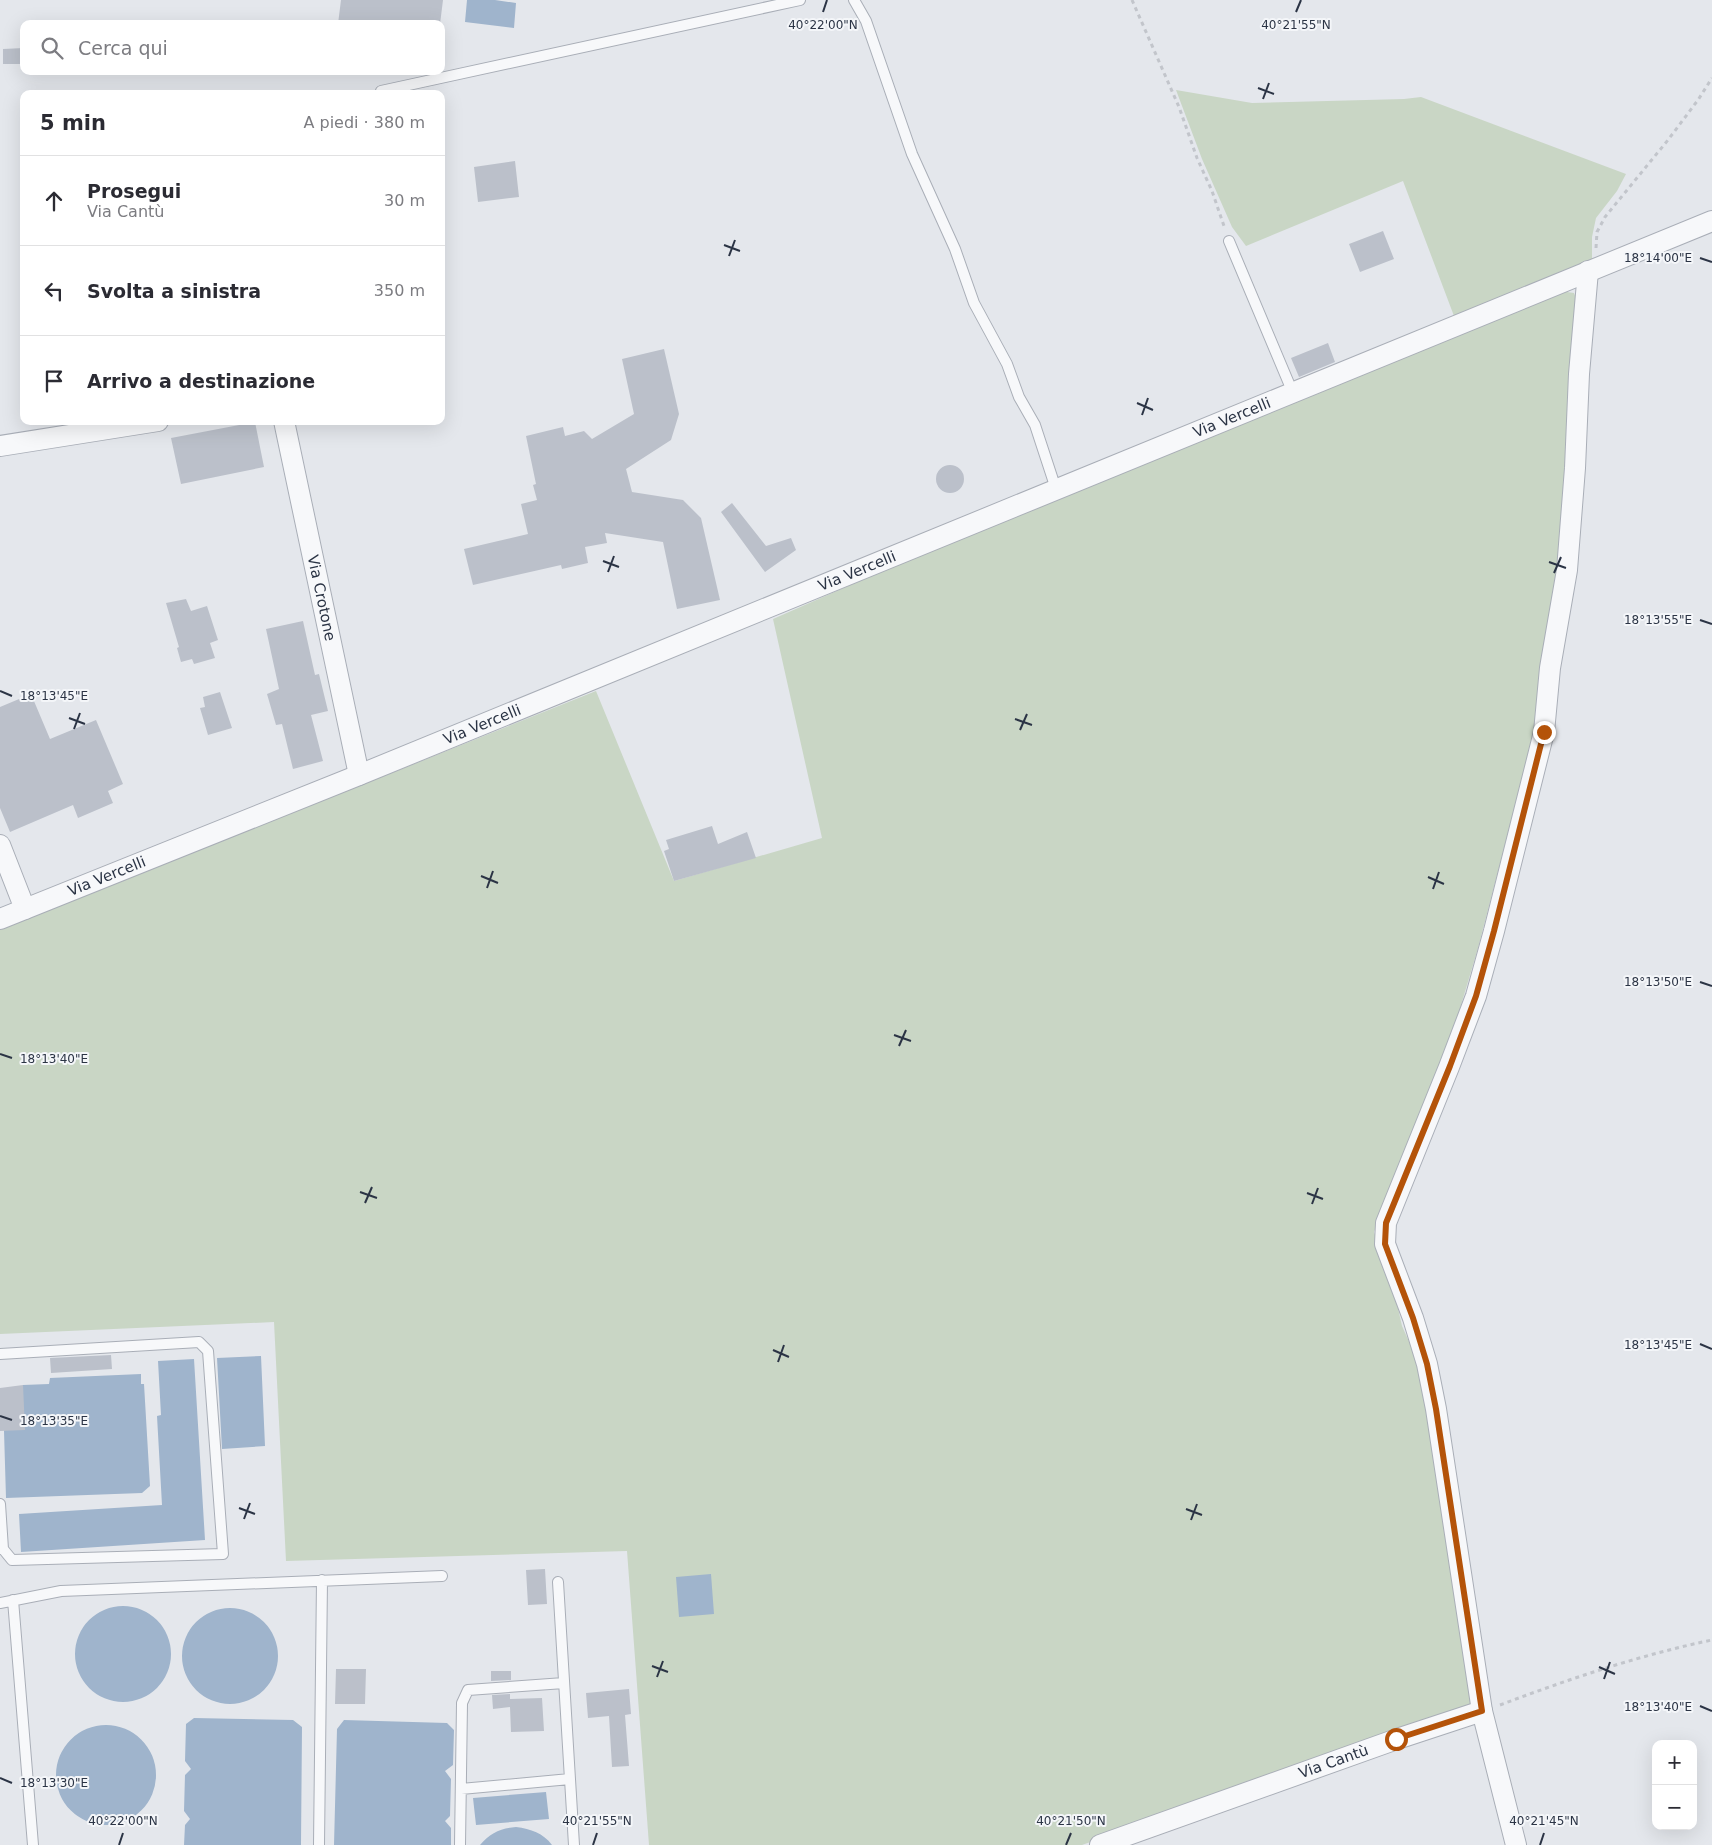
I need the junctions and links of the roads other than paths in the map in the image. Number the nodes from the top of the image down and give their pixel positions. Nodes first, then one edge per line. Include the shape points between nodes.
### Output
1 (800, 0) edge
2 (854, 0) edge
3 (386, 90) edge
4 (1712, 221) edge
5 (1229, 241) road end
6 (1594, 268) junction
7 (1293, 393) junction
8 (133, 425) edge
9 (285, 425) edge
10 (0, 446) edge
11 (1056, 489) junction
12 (359, 775) junction
13 (0, 845) edge
14 (25, 909) junction
15 (0, 919) edge
16 (0, 1354) edge
17 (0, 1504) edge
18 (1, 1549) edge
19 (442, 1576) dead end
20 (322, 1580) junction
21 (558, 1582) dead end
22 (13, 1600) junction
23 (0, 1603) edge
24 (564, 1683) junction
25 (1482, 1711) junction
26 (570, 1778) junction
27 (461, 1789) junction
28 (33, 1845) edge
29 (319, 1845) edge
30 (460, 1845) edge
31 (574, 1845) edge
32 (1100, 1845) edge
33 (1516, 1845) edge

1 - 3 lane
2 - 11 lane via 866,21 912,154 955,249 974,303 1035,425
4 - 6 street, Via Vercelli
5 - 7 lane
6 - 7 street, Via Vercelli
6 - 25 street via 1579,374 1567,570 1550,668 1544,732 1476,996 1386,1223 1385,1244 1413,1318 1436,1409
7 - 11 street, Via Vercelli
8 - 10 street
9 - 12 street, Via Crotone
11 - 12 street, Via Vercelli
12 - 14 street, Via Vercelli
13 - 14 street
14 - 15 street, Via Vercelli
16 - 18 lane via 199,1342 208,1351 223,1554 12,1560
17 - 18 lane
19 - 20 lane
20 - 22 lane via 61,1591
20 - 29 lane
21 - 24 lane
22 - 23 lane
22 - 28 lane
24 - 26 lane
24 - 27 lane via 468,1690 462,1703
25 - 32 street, Via Cantù
25 - 33 street
26 - 27 lane
26 - 31 lane
27 - 30 lane

